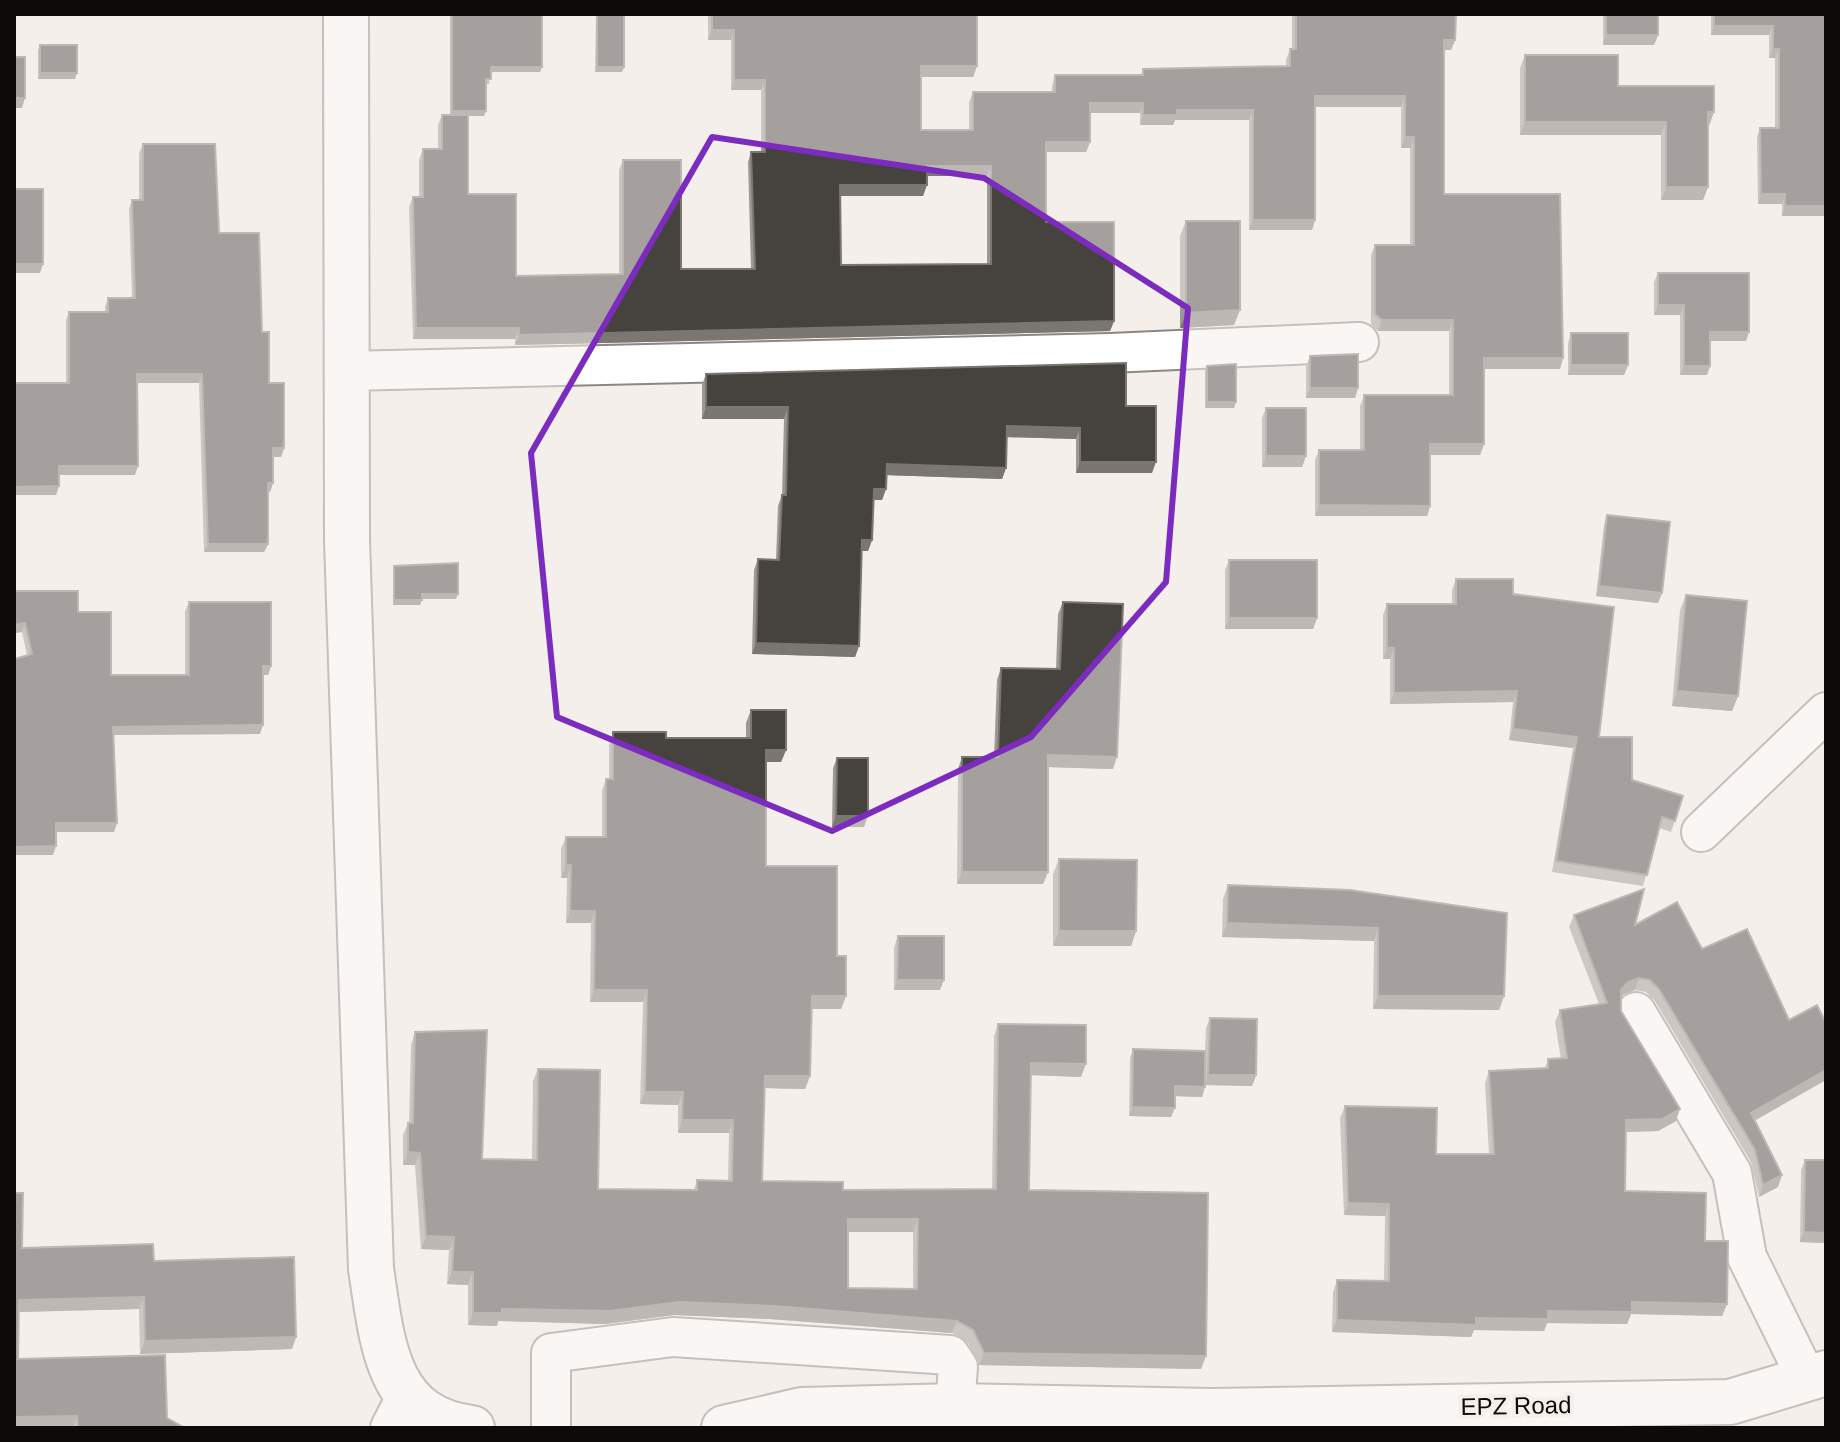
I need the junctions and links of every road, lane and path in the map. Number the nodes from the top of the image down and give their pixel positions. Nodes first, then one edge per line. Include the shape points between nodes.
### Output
1 (346, 14) edge
2 (1359, 342) dead end
3 (346, 371) junction
4 (1826, 712) edge
5 (1701, 832) dead end
6 (1636, 1012) dead end
7 (1816, 1376) edge
8 (955, 1406) junction
9 (398, 1412) edge
10 (472, 1428) edge
11 (551, 1428) edge
12 (724, 1428) edge

1 - 3 street
2 - 3 street
3 - 9 street via 371,1269
4 - 5 street
6 - 7 street via 1732,1173 1747,1257
7 - 8 street, EPZ Road via 1730,1402 1212,1411
8 - 11 street via 958,1367 950,1355 673,1337 551,1353
8 - 12 street, EPZ Road via 802,1410
9 - 10 street

